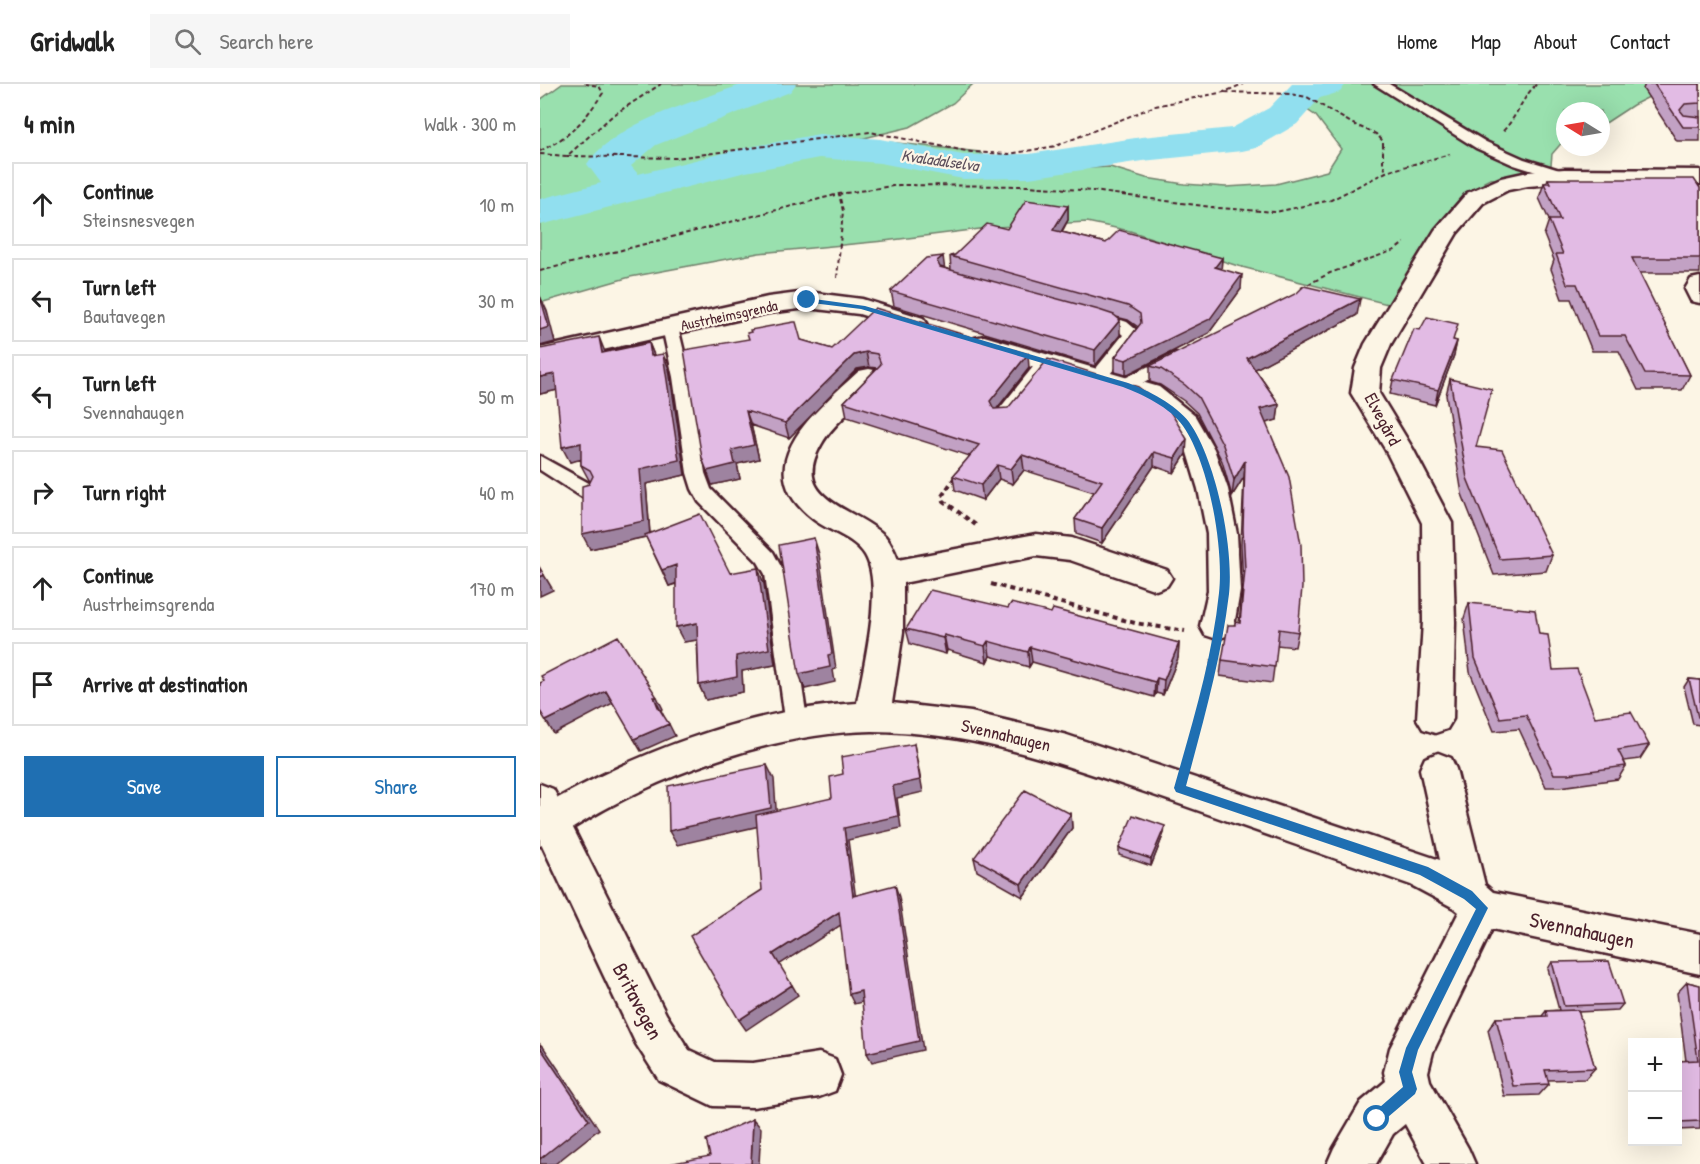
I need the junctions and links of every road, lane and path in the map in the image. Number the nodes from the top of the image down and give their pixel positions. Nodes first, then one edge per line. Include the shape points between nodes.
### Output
1 (586, 84) edge
2 (661, 84) edge
3 (1243, 84) edge
4 (1380, 84) edge
5 (1537, 84) edge
6 (1224, 92) junction
7 (1481, 145) junction
8 (540, 153) edge
9 (567, 156) junction
10 (1386, 172) junction
11 (1564, 176) junction
12 (1700, 177) edge
13 (839, 194) junction
14 (1412, 238) dead end
15 (540, 271) edge
16 (1700, 284) edge
17 (1301, 288) edge
18 (1700, 296) edge
19 (832, 302) junction
20 (1075, 311) edge
21 (670, 327) junction
22 (1186, 353) edge
23 (540, 356) edge
24 (1046, 362) junction
25 (869, 377) edge
26 (1098, 377) junction
27 (1125, 385) junction
28 (1002, 417) edge
29 (540, 462) edge
30 (958, 474) edge
31 (589, 492) edge
32 (991, 553) junction
33 (957, 560) junction
34 (888, 574) junction
35 (1156, 578) dead end
36 (1217, 626) junction
37 (872, 717) junction
38 (1435, 719) dead end
39 (797, 726) junction
40 (1438, 769) dead end
41 (1179, 788) junction
42 (544, 817) edge
43 (1475, 901) junction
44 (1700, 954) edge
45 (819, 1075) dead end
46 (1410, 1089) junction
47 (1350, 1164) edge
48 (1452, 1164) edge

1 - 8 path via 599,86 603,93 580,128
2 - 9 path via 612,116
3 - 6 path
4 - 7 lane, Elvegård
5 - 7 path via 1525,96 1512,123
6 - 9 path via 1155,106 1056,146 1009,154 971,152 870,132 669,159
6 - 10 path via 1307,97 1376,134 1383,141
7 - 10 path
7 - 11 lane, Elvegård
8 - 9 path
10 - 13 path via 1332,200 1276,212 1028,186 899,185
11 - 12 street, Elvegård
11 - 38 street, Elvegård via 1501,185 1475,198 1447,230 1378,344 1368,368 1365,393 1437,523
13 - 15 path
13 - 19 path via 842,238
14 - 17 path via 1395,250 1330,273
16 - 18 street
19 - 21 street, Austrheimsgrenda via 807,300 768,305
19 - 24 street, Austrheimsgrenda via 862,307
20 - 26 lane via 1121,325 1132,333
21 - 23 street, Austrheimsgrenda
21 - 39 lane via 680,361 699,487 766,557 775,574
22 - 27 lane
24 - 26 street, Austrheimsgrenda
24 - 28 lane
25 - 34 street via 815,429 798,460 796,477 817,508 863,536 879,551
26 - 27 street, Austrheimsgrenda
27 - 36 street, Austrheimsgrenda via 1149,393 1168,407 1185,422 1200,449 1222,534 1224,591
29 - 31 lane
30 - 32 path via 942,496 944,501 978,526
32 - 33 street
32 - 35 street via 1036,545 1063,547
33 - 34 street
33 - 36 path via 968,574 996,586 1066,606 1175,630 1202,632
34 - 37 street via 888,615
36 - 41 path via 1209,684
37 - 39 street, Svennahaugen
37 - 41 street, Svennahaugen via 947,722 1009,733
39 - 42 street, Svennahaugen via 685,755
40 - 43 street
41 - 43 street, Svennahaugen via 1424,871
42 - 45 street, Britavegen via 651,1029 674,1065 712,1084 753,1085
43 - 44 street, Svennahaugen
43 - 46 street via 1412,1048 1406,1072
46 - 47 street via 1377,1119
46 - 48 street

